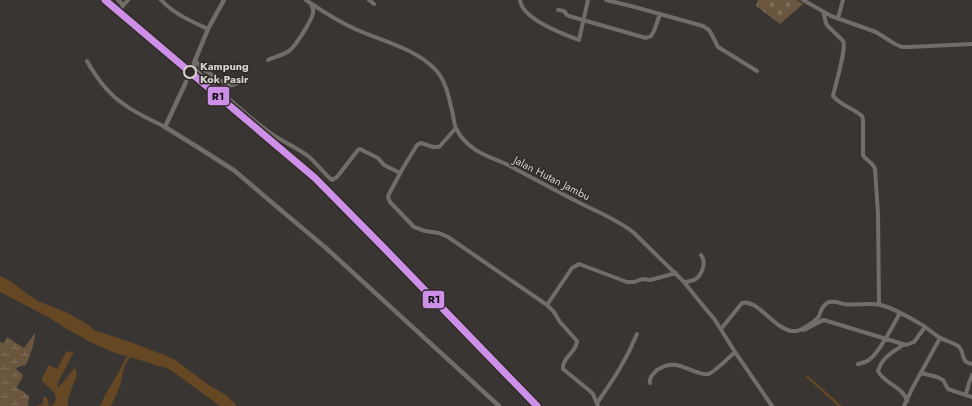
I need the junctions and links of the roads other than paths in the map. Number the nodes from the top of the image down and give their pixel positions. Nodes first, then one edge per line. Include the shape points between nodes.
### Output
1 (118, 0) edge
2 (128, 0) edge
3 (161, 0) edge
4 (224, 0) edge
5 (306, 0) edge
6 (369, 0) edge
7 (520, 0) edge
8 (588, 0) edge
9 (606, 0) edge
10 (803, 0) edge
11 (843, 0) edge
12 (311, 3) junction
13 (374, 4) dead end
14 (558, 10) dead end
15 (823, 11) junction
16 (660, 14) junction
17 (838, 18) junction
18 (584, 20) junction
19 (208, 29) junction
20 (972, 44) edge
21 (268, 60) dead end
22 (87, 61) dead end
23 (194, 62) junction
24 (757, 71) dead end
25 (243, 79) dead end
26 (186, 82) dead end
27 (166, 127) junction
28 (456, 128) junction
29 (400, 173) junction
30 (701, 255) dead end
31 (676, 273) junction
32 (684, 282) junction
33 (879, 304) junction
34 (546, 305) junction
35 (900, 313) junction
36 (925, 327) junction
37 (721, 329) junction
38 (798, 331) junction
39 (637, 334) dead end
40 (940, 338) junction
41 (886, 339) junction
42 (903, 345) junction
43 (735, 352) junction
44 (858, 364) dead end
45 (972, 364) edge
46 (921, 373) junction
47 (972, 375) edge
48 (650, 383) dead end
49 (966, 394) junction
50 (972, 397) edge
51 (907, 400) junction
52 (597, 404) edge
53 (499, 406) edge
54 (772, 406) edge
55 (904, 406) edge

1 - 2 street via 122,7
3 - 19 street via 180,16
4 - 19 street
5 - 12 street, Jalan Hutan Jambu
6 - 13 street
7 - 18 street via 521,5 532,17 579,40
8 - 18 street
9 - 16 street
10 - 15 street
11 - 17 street
12 - 21 street via 313,14 297,42 290,50
12 - 28 street, Jalan Hutan Jambu via 342,23 416,54 435,69 447,91
14 - 18 street via 564,10 568,16
15 - 17 street
15 - 33 street via 827,26 844,44 840,73 833,96 862,116 863,155 875,169
16 - 18 street via 654,31 646,38
16 - 24 street via 703,26 709,30 718,47
17 - 20 street via 876,32 902,47
19 - 23 street
22 - 27 street via 95,76 113,96 125,106
23 - 25 street via 228,85 236,84
23 - 29 street via 195,69 200,75 260,126 307,155 332,180 360,149
26 - 27 street
27 - 53 street via 235,171 326,248
28 - 29 street via 439,147 421,143 417,145
28 - 31 street, Jalan Hutan Jambu via 466,142 479,152 626,227
29 - 34 street via 388,197 414,227 448,237
30 - 32 street via 704,264 699,276
31 - 32 street, Jalan Hutan Jambu
31 - 34 street via 650,280 627,282 579,264 572,268
32 - 37 street, Jalan Hutan Jambu
33 - 35 street
33 - 38 street via 853,305 831,302 822,307 812,323
34 - 52 street via 577,341 564,362 563,369 593,394
35 - 36 street
35 - 41 street
36 - 40 street
36 - 42 street via 914,342
37 - 38 street via 742,303 746,302 757,306 780,326
37 - 43 street, Jalan Hutan Jambu
38 - 41 street via 824,320
39 - 52 street via 621,367
40 - 45 street via 959,347 965,361
40 - 46 street
41 - 42 street
41 - 44 street via 870,360
42 - 51 street via 885,358 878,371 883,378 906,395
43 - 48 street via 710,374 672,364 654,373
43 - 54 street, Jalan Hutan Jambu
46 - 49 street via 937,377 943,380 948,389
46 - 51 street
47 - 49 street
49 - 50 street
51 - 55 street

